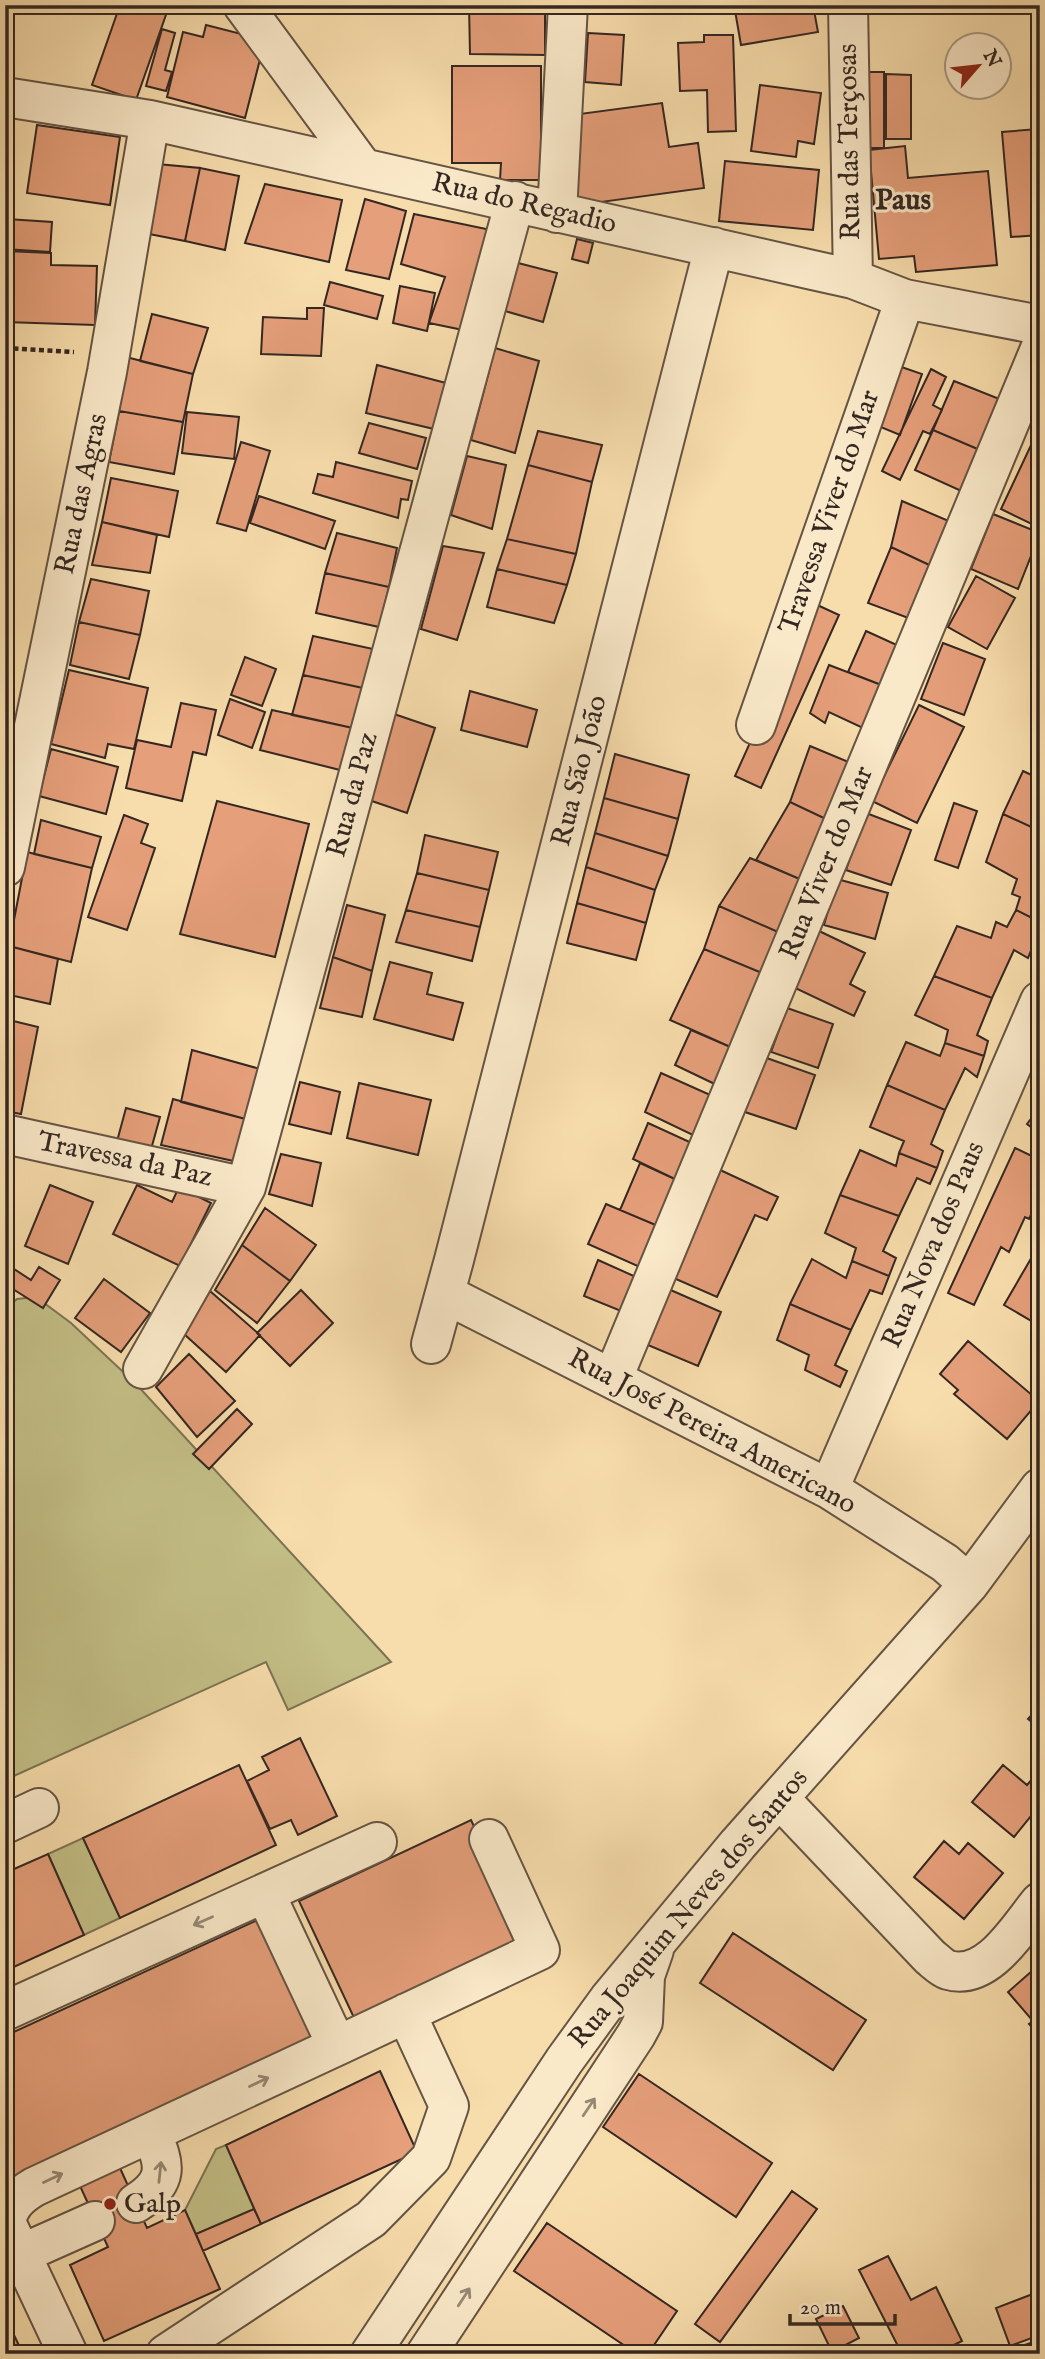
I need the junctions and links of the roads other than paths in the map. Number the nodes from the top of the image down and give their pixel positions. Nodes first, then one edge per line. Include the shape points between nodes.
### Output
1 (243, 5) edge
2 (568, 5) edge
3 (848, 5) edge
4 (5, 97) edge
5 (150, 120) junction
6 (363, 168) junction
7 (515, 201) junction
8 (557, 213) junction
9 (714, 247) junction
10 (853, 279) junction
11 (905, 299) junction
12 (1040, 325) edge
13 (1040, 349) edge
14 (756, 725) dead end
15 (5, 867) edge
16 (1040, 1001) edge
17 (5, 1133) edge
18 (246, 1186) junction
19 (445, 1294) junction
20 (431, 1344) dead end
21 (143, 1369) dead end
22 (613, 1378) junction
23 (1040, 1488) edge
24 (829, 1489) junction
25 (969, 1584) junction
26 (779, 1798) junction
27 (489, 1839) dead end
28 (377, 1842) dead end
29 (265, 1893) junction
30 (1040, 1902) edge
31 (660, 1936) junction
32 (5, 2011) edge
33 (406, 2013) junction
34 (337, 2046) junction
35 (150, 2133) junction
36 (136, 2203) dead end
37 (95, 2221) dead end
38 (11, 2233) edge
39 (68, 2354) edge
40 (166, 2354) edge
41 (370, 2354) edge
42 (426, 2354) edge

1 - 6 street
2 - 8 street
3 - 10 street, Rua das Terçosas
4 - 5 street, Rua do Regadio
5 - 6 street, Rua do Regadio
5 - 15 street, Rua das Agras via 109,354
6 - 7 street, Rua do Regadio
7 - 8 street, Rua do Regadio
7 - 18 street, Rua da Paz
8 - 9 street, Rua do Regadio
9 - 10 street, Rua do Regadio
9 - 19 street, Rua São João
10 - 11 street, Rua do Regadio
11 - 12 street, Rua do Regadio
11 - 14 street, Travessa Viver do Mar
13 - 22 street, Rua Viver do Mar
16 - 24 street, Rua Nova dos Paus
17 - 18 street, Travessa da Paz
18 - 21 street, Rua da Paz
19 - 20 street, Rua São João
19 - 22 street, Rua José Pereira Americano
22 - 24 street, Rua José Pereira Americano
23 - 25 street, Rua Joaquim Neves dos Santos
24 - 25 street, Rua José Pereira Americano via 945,1563
25 - 26 street, Rua Joaquim Neves dos Santos
26 - 30 street via 930,1957 948,1970 983,1966
26 - 31 street, Rua Joaquim Neves dos Santos
27 - 33 street via 540,1950
28 - 29 street
29 -> 32 street
29 - 34 street
31 - 41 street, Rua Joaquim Neves dos Santos via 564,2061
42 -> 31 street via 636,2035 643,2022 645,1976
33 - 34 street
33 - 40 street via 449,2106 431,2158 371,2219
35 -> 34 street
36 -> 35 street via 160,2183 163,2169
38 -> 35 street via 8,2210 24,2193
37 - 38 street
38 - 39 street

